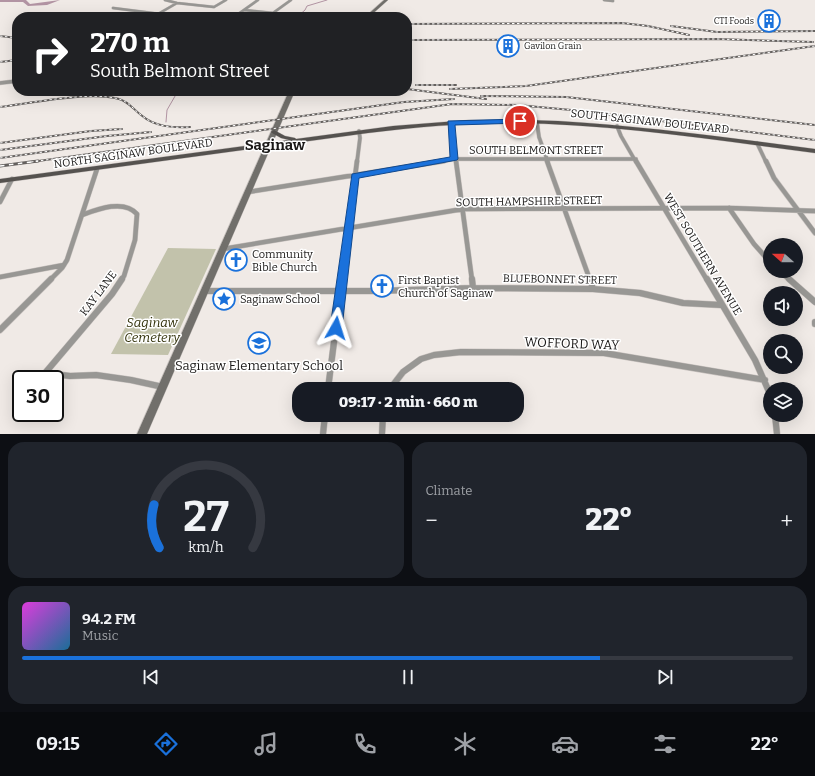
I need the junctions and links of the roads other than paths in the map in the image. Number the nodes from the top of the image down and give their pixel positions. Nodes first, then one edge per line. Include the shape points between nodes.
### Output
1 (165, 0) edge
2 (226, 0) edge
3 (258, 0) edge
4 (291, 0) edge
5 (386, 0) edge
6 (604, 0) edge
7 (613, 1) dead end
8 (177, 3) junction
9 (113, 8) dead end
10 (244, 10) junction
11 (143, 12) edge
12 (161, 12) edge
13 (241, 12) edge
14 (373, 12) edge
15 (12, 82) edge
16 (0, 83) edge
17 (290, 96) edge
18 (537, 122) junction
19 (451, 123) junction
20 (617, 126) junction
21 (360, 131) junction
22 (274, 132) junction
23 (299, 140) junction
24 (757, 143) junction
25 (268, 145) junction
26 (815, 151) edge
27 (454, 159) junction
28 (636, 159) junction
29 (547, 160) junction
30 (97, 169) junction
31 (355, 176) junction
32 (12, 179) junction
33 (0, 181) edge
34 (248, 192) junction
35 (0, 202) edge
36 (728, 208) junction
37 (463, 209) junction
38 (564, 209) junction
39 (664, 209) junction
40 (798, 210) junction
41 (815, 211) edge
42 (82, 215) junction
43 (348, 229) junction
44 (815, 233) edge
45 (223, 249) junction
46 (763, 254) edge
47 (64, 265) junction
48 (0, 277) edge
49 (787, 278) edge
50 (473, 288) junction
51 (593, 289) junction
52 (205, 291) junction
53 (340, 291) junction
54 (815, 302) edge
55 (721, 305) junction
56 (0, 330) edge
57 (49, 370) edge
58 (64, 375) edge
59 (765, 380) joint
60 (329, 382) edge
61 (395, 382) edge
62 (163, 387) junction
63 (324, 422) edge
64 (383, 422) edge
65 (776, 422) edge
66 (142, 434) edge
67 (323, 434) edge
68 (382, 434) edge
69 (778, 434) edge

1 - 8 street
2 - 8 street via 214,7
3 - 10 street
4 - 10 street via 273,12
5 - 14 main road
6 - 7 street
8 - 12 street
9 - 11 street
10 - 13 street
15 - 16 street
17 - 22 main road
18 - 19 main road, SOUTH SAGINAW BOULEVARD
18 - 20 main road, SOUTH SAGINAW BOULEVARD
18 - 29 street
19 - 21 main road, SOUTH SAGINAW BOULEVARD
19 - 27 street
20 - 24 main road, SOUTH SAGINAW BOULEVARD
20 - 28 street, WEST SOUTHERN AVENUE
21 - 23 main road, SOUTH SAGINAW BOULEVARD
21 - 31 street
22 - 23 main road via 283,137
22 - 25 main road
23 - 25 main road, SOUTH SAGINAW BOULEVARD
24 - 26 main road, SOUTH SAGINAW BOULEVARD
24 - 40 street via 774,178
25 - 30 main road, NORTH SAGINAW BOULEVARD
25 - 34 main road
27 - 29 street, SOUTH BELMONT STREET
27 - 31 street, SOUTH BELMONT STREET
27 - 37 street
28 - 29 street, SOUTH BELMONT STREET
28 - 39 street, WEST SOUTHERN AVENUE
29 - 38 street
30 - 32 main road, NORTH SAGINAW BOULEVARD
30 - 42 street
31 - 34 street, SOUTH BELMONT STREET
31 - 43 street
32 - 33 main road, NORTH SAGINAW BOULEVARD
32 - 35 street
34 - 45 main road
36 - 39 street, SOUTH HAMPSHIRE STREET
36 - 40 street, SOUTH HAMPSHIRE STREET
36 - 46 street
37 - 38 street, SOUTH HAMPSHIRE STREET
37 - 43 street, SOUTH HAMPSHIRE STREET
37 - 50 street
38 - 39 street, SOUTH HAMPSHIRE STREET
38 - 51 street
39 - 55 street, WEST SOUTHERN AVENUE
40 - 41 street, SOUTH HAMPSHIRE STREET
40 - 44 street
42 - 47 street
42 - 57 street, KAY LANE via 100,209 124,206 132,208 137,214 135,240 124,276
43 - 45 street, SOUTH HAMPSHIRE STREET
43 - 53 street
45 - 52 main road
47 - 48 street
47 - 56 street
49 - 54 street
50 - 51 street, BLUEBONNET STREET
50 - 53 street, BLUEBONNET STREET
51 - 55 street, BLUEBONNET STREET via 640,293 683,303
52 - 53 street, BLUEBONNET STREET
52 - 62 main road
53 - 60 street
55 - 59 street, WEST SOUTHERN AVENUE
58 - 62 street via 96,375
59 - 61 street, WOFFORD WAY via 618,355 541,352 434,355 415,362
62 - 66 main road
63 - 67 street
64 - 68 street
65 - 69 street

